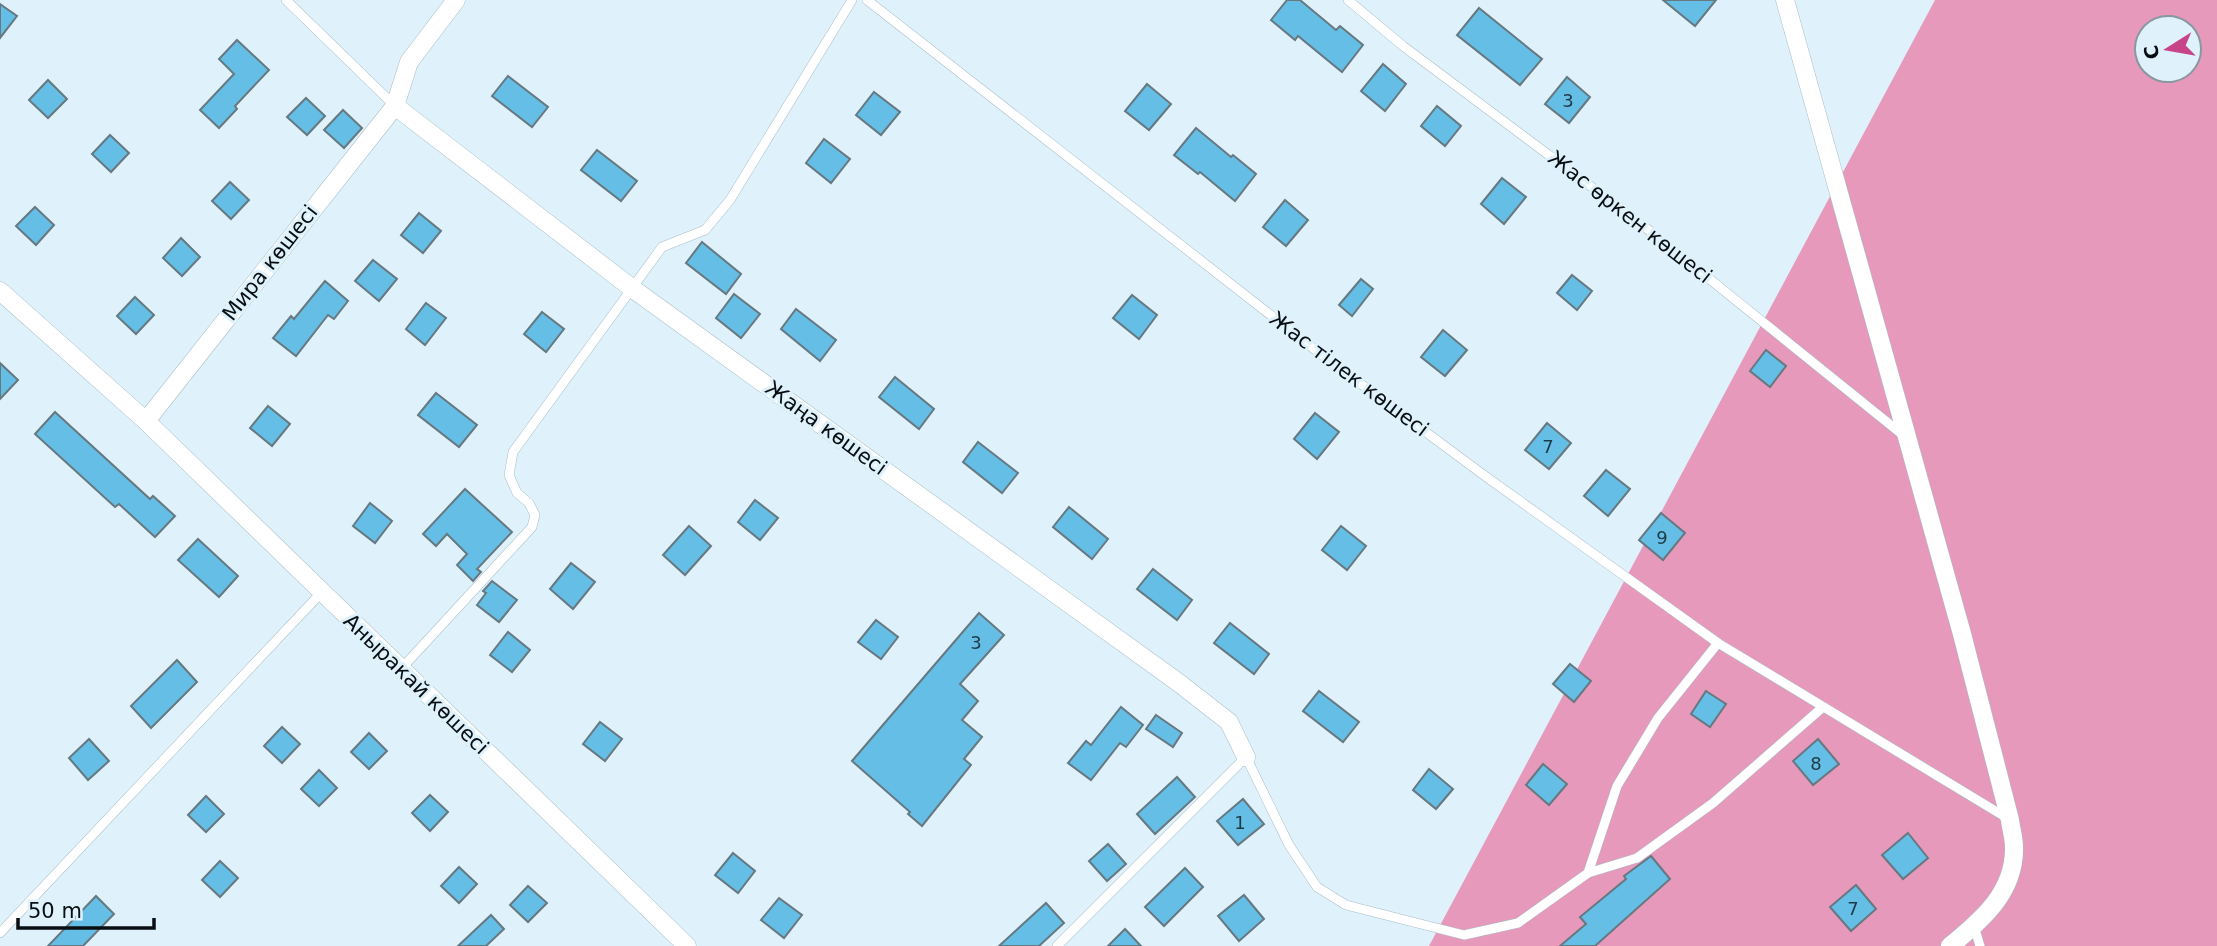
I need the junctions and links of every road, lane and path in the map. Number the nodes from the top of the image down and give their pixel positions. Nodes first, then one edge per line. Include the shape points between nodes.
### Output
1 (286, 0) edge
2 (456, 0) edge
3 (852, 0) edge
4 (867, 0) edge
5 (1348, 0) edge
6 (1784, 0) edge
7 (395, 106) junction
8 (633, 289) junction
9 (0, 291) edge
10 (146, 421) junction
11 (1908, 439) junction
12 (321, 593) junction
13 (1718, 643) junction
14 (401, 670) junction
15 (1823, 707) junction
16 (1246, 757) junction
17 (2010, 820) junction
18 (1588, 873) junction
19 (1974, 926) junction
20 (0, 933) edge
21 (687, 946) edge
22 (1057, 946) edge
23 (1950, 946) edge
24 (1980, 946) edge

1 - 7 lane
2 - 7 street via 409,62
3 - 8 lane via 730,200 705,230 663,247
4 - 13 lane, Жас тілек көшесі via 1318,352
5 - 11 lane, Жас өркен көшесі via 1645,227
6 - 11 street
7 - 8 street, Жаңа көшесі
7 - 10 street, Мира көшесі
8 - 14 lane via 513,452 509,475 517,494 536,515 532,527
8 - 16 street, Жаңа көшесі via 1179,683 1229,722
9 - 10 street, Аныракай көшесі
10 - 12 street, Аныракай көшесі
11 - 17 street
12 - 14 street, Аныракай көшесі
12 - 20 lane
13 - 15 lane, Жас тілек көшесі
13 - 18 lane via 1658,718 1617,786
14 - 21 street, Аныракай көшесі
15 - 17 lane, Жас тілек көшесі
15 - 18 lane via 1713,803 1637,858
16 - 18 lane via 1289,845 1317,887 1346,905 1464,935 1518,923
16 - 22 lane
17 - 19 street via 2014,848 2010,876 1997,902
19 - 23 street
19 - 24 lane

